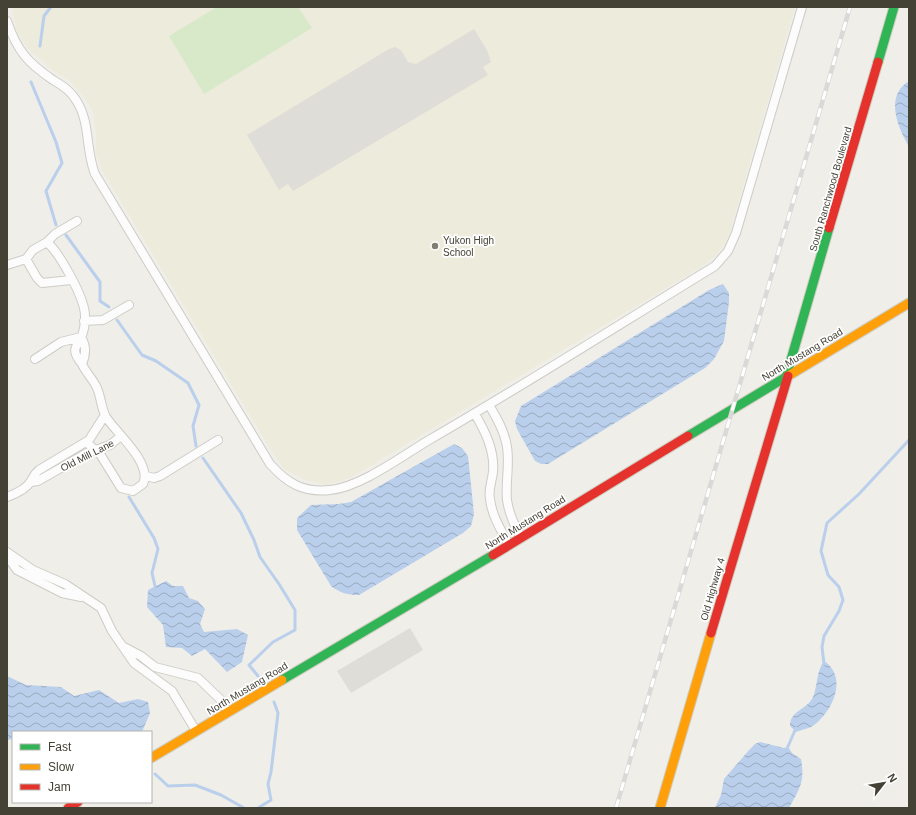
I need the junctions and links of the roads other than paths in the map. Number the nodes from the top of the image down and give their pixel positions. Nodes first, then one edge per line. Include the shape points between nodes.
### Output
1 (802, 7) edge
2 (894, 7) edge
3 (7, 21) edge
4 (77, 221) dead end
5 (47, 242) junction
6 (26, 259) junction
7 (7, 265) edge
8 (71, 280) junction
9 (909, 303) edge
10 (129, 305) dead end
11 (84, 321) junction
12 (81, 337) junction
13 (35, 359) dead end
14 (786, 377) junction
15 (489, 405) junction
16 (475, 414) junction
17 (105, 415) junction
18 (120, 436) junction
19 (218, 440) dead end
20 (86, 442) junction
21 (97, 450) junction
22 (146, 476) junction
23 (31, 482) junction
24 (7, 497) edge
25 (521, 538) junction
26 (509, 545) junction
27 (7, 552) edge
28 (7, 556) edge
29 (43, 579) junction
30 (122, 647) junction
31 (166, 670) junction
32 (159, 681) junction
33 (228, 712) junction
34 (196, 731) junction
35 (152, 757) edge
36 (660, 808) edge

1 - 15 street via 736,234 728,251 715,266
2 - 14 main road, South Ranchwood Boulevard
3 - 16 street via 13,39 32,65 62,84 76,98 85,120 89,154 95,174 270,464 282,478 300,488 329,490 344,487
4 - 5 street
5 - 6 street via 33,250
5 - 8 street via 59,256
6 - 7 street
6 - 8 street via 42,283
8 - 11 street via 83,302
9 - 14 main road, North Mustang Road
10 - 11 street via 102,320
11 - 12 street
12 - 13 street via 61,342
12 - 17 street via 76,343 76,357 97,388
14 - 25 main road, North Mustang Road
14 - 36 main road, Old Highway 4
15 - 16 street
15 - 25 street via 501,425 506,442 509,464 507,499 510,514
16 - 26 street via 487,435 492,452 492,509
17 - 18 street
17 - 20 street, Old Mill Lane via 92,437
18 - 21 street, Old Mill Lane via 110,445
18 - 22 street via 132,448
19 - 22 street via 160,476
20 - 21 street
20 - 23 street, Old Mill Lane via 38,470
21 - 22 street via 121,488 137,490
21 - 23 street, Old Mill Lane via 38,481
23 - 24 street, Old Mill Lane
25 - 26 main road, North Mustang Road
26 - 33 main road, North Mustang Road
27 - 29 street
28 - 29 street via 17,570
29 - 30 street via 62,593 84,597 101,608
30 - 31 street via 141,656 155,667
30 - 32 street via 134,663
31 - 32 street
31 - 33 street via 198,678 220,699
32 - 34 street via 172,691
33 - 34 main road, North Mustang Road
34 - 35 main road, North Mustang Road

